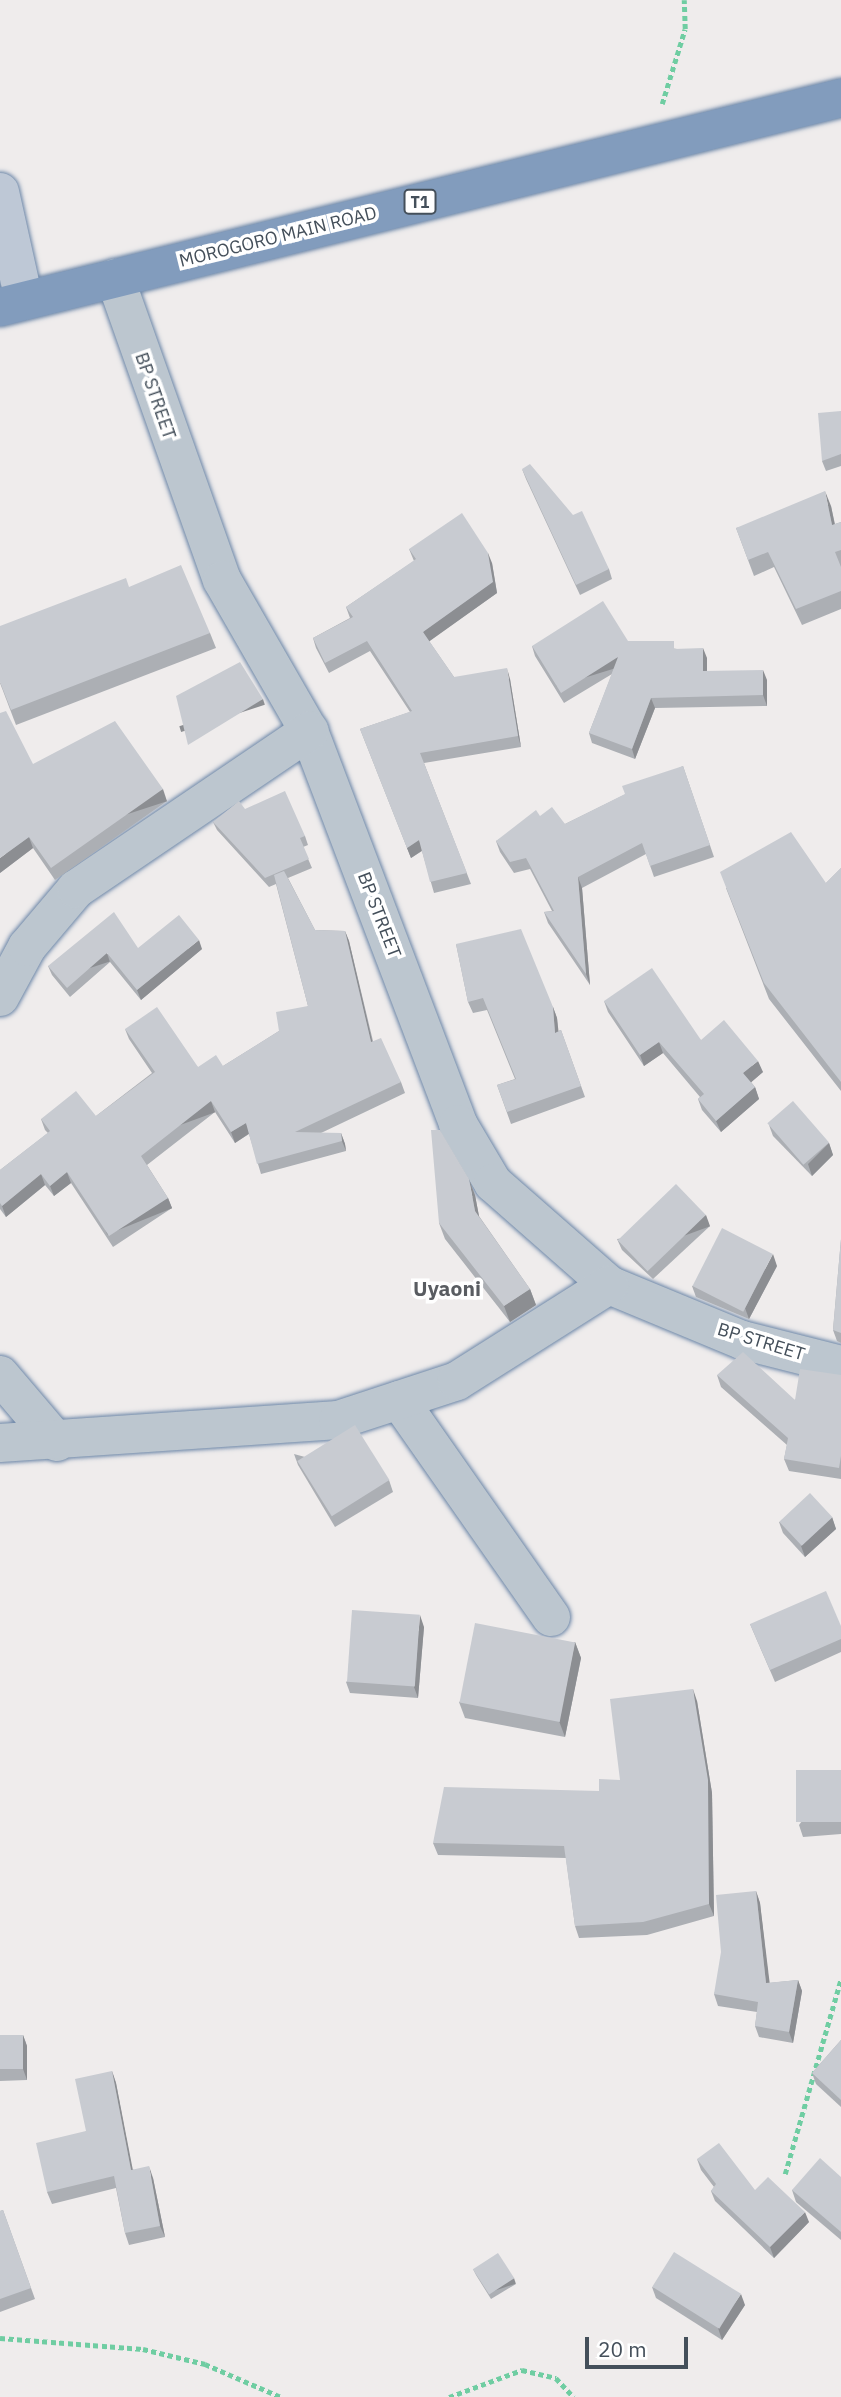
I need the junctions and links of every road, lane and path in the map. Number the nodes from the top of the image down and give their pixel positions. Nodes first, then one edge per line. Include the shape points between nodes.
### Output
1 (684, 0) edge
2 (841, 98) edge
3 (649, 145) junction
4 (0, 192) edge
5 (115, 278) junction
6 (12, 303) edge
7 (309, 731) junction
8 (0, 997) edge
9 (609, 1286) junction
10 (841, 1365) edge
11 (0, 1375) edge
12 (399, 1400) junction
13 (57, 1442) junction
14 (0, 1443) edge
15 (551, 1617) dead end
16 (841, 1979) edge
17 (785, 2174) dead end
18 (0, 2338) edge
19 (281, 2397) edge
20 (449, 2397) edge
21 (574, 2397) edge

1 - 3 path via 685,29
2 - 3 highway, MOROGORO MAIN ROAD / T1
3 - 5 highway, MOROGORO MAIN ROAD / T1
4 - 6 street
5 - 6 highway, MOROGORO MAIN ROAD / T1
5 - 7 street, BP STREET via 222,580
7 - 8 street via 76,889 27,947
7 - 9 street, BP STREET via 458,1124 493,1183
9 - 10 street, BP STREET via 742,1340
9 - 12 street via 457,1381
11 - 13 street
12 - 13 street via 338,1420 260,1430 149,1428
12 - 15 street
13 - 14 street
16 - 17 path
18 - 19 path via 143,2349 205,2364
20 - 21 path via 522,2370 556,2378

